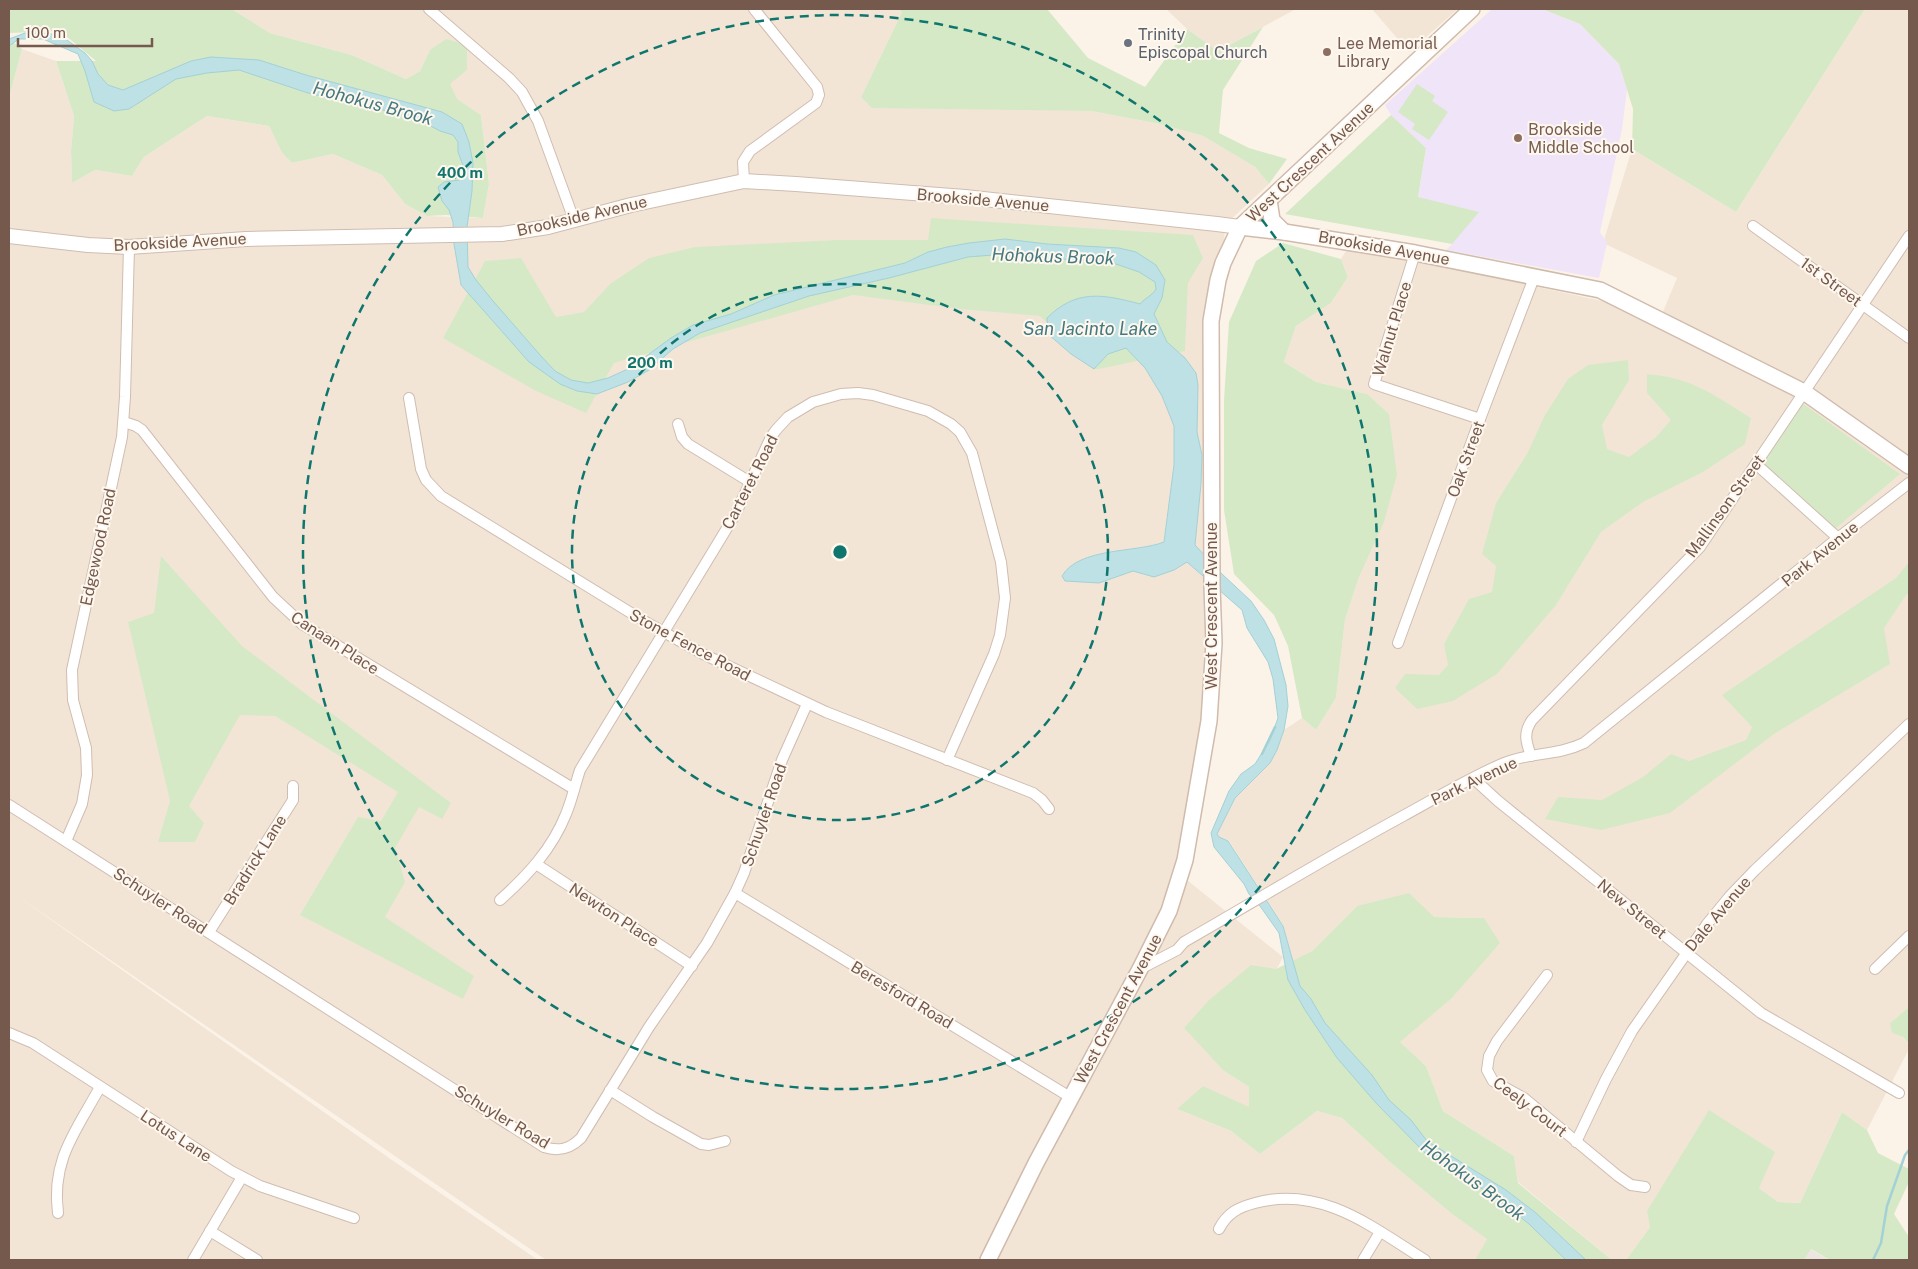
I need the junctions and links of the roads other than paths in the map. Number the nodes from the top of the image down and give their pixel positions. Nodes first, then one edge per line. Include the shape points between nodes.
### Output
1 (429, 9) edge
2 (754, 9) edge
3 (1472, 9) edge
4 (744, 181) junction
5 (1269, 200) junction
6 (574, 220) junction
7 (1753, 226) dead end
8 (1240, 228) junction
9 (1284, 232) junction
10 (9, 236) edge
11 (1909, 236) edge
12 (129, 247) junction
13 (1415, 253) junction
14 (1535, 276) junction
15 (1863, 306) junction
16 (1909, 338) edge
17 (1804, 392) junction
18 (409, 398) dead end
19 (1480, 419) junction
20 (124, 422) junction
21 (678, 424) dead end
22 (1756, 464) junction
23 (1909, 466) edge
24 (750, 482) junction
25 (1909, 483) edge
26 (1838, 538) junction
27 (663, 632) junction
28 (1398, 643) dead end
29 (807, 704) junction
30 (1909, 724) edge
31 (1531, 756) junction
32 (947, 760) junction
33 (1474, 779) junction
34 (293, 786) dead end
35 (574, 789) junction
36 (9, 805) edge
37 (1049, 809) dead end
38 (66, 841) junction
39 (536, 864) junction
40 (735, 893) junction
41 (500, 900) dead end
42 (209, 932) junction
43 (1909, 936) edge
44 (1685, 952) junction
45 (692, 966) junction
46 (1140, 969) junction
47 (1875, 969) dead end
48 (1547, 975) dead end
49 (9, 1033) edge
50 (100, 1087) junction
51 (610, 1090) junction
52 (1900, 1093) dead end
53 (1070, 1098) junction
54 (725, 1141) dead end
55 (1576, 1142) junction
56 (242, 1177) junction
57 (1645, 1187) dead end
58 (58, 1213) dead end
59 (354, 1218) dead end
60 (1219, 1229) dead end
61 (210, 1231) junction
62 (1380, 1232) junction
63 (193, 1260) edge
64 (257, 1260) edge
65 (988, 1260) edge
66 (1363, 1260) edge
67 (1425, 1260) edge

1 - 6 street via 522,92 538,121
2 - 4 street via 817,87 819,95 816,102 750,151 743,162
3 - 5 main road, West Crescent Avenue
4 - 6 street, Brookside Avenue
4 - 8 street, Brookside Avenue via 965,197
5 - 8 main road, West Crescent Avenue
5 - 9 main road via 1272,220
6 - 12 street, Brookside Avenue via 521,232 246,239
7 - 15 street, 1st Street
8 - 9 main road, Brookside Avenue
8 - 46 main road, West Crescent Avenue via 1223,263 1211,322 1214,643 1209,721 1184,860 1169,911
9 - 13 main road, Brookside Avenue
10 - 12 street, Brookside Avenue via 88,246
11 - 15 street, Mallinson Street
12 - 20 street, Edgewood Road
13 - 14 main road, Brookside Avenue
13 - 19 street, Walnut Place via 1374,384
14 - 17 main road, Brookside Avenue via 1600,290
14 - 19 street, Oak Street
15 - 16 street, 1st Street
15 - 17 street, Mallinson Street
17 - 22 street, Mallinson Street
17 - 23 main road, Brookside Avenue
18 - 27 street, Stone Fence Road via 421,469 433,489
19 - 28 street, Oak Street
20 - 35 street, Canaan Place via 142,430 273,597 302,624
20 - 38 street, Edgewood Road via 72,670 74,700 86,748 87,775 82,804
21 - 24 street via 688,444
22 - 26 street
22 - 31 street, Mallinson Street via 1700,547 1532,720 1525,736
24 - 27 street, Carteret Road via 726,530
24 - 32 street, Carteret Road via 776,430 800,408 827,396 873,395 939,416 960,432 972,453 1001,562 1004,598 1000,635 994,654
25 - 26 street, Park Avenue
26 - 31 street, Park Avenue via 1584,743 1570,750
27 - 29 street, Stone Fence Road
27 - 35 street, Carteret Road via 580,770
29 - 32 street, Stone Fence Road
29 - 40 street, Schuyler Road via 782,760
30 - 44 street, Dale Avenue via 1736,890
31 - 33 street, Park Avenue via 1505,763
32 - 37 street, Stone Fence Road via 1033,793
33 - 44 street, New Street
33 - 46 street, Park Avenue via 1373,832
34 - 42 street, Bradrick Lane via 292,800
35 - 39 street, Carteret Road via 562,823
36 - 38 street, Schuyler Road
38 - 42 street, Schuyler Road
39 - 41 street, Carteret Road
39 - 45 street, Newton Place
40 - 45 street, Schuyler Road
40 - 53 street, Beresford Road
42 - 51 street, Schuyler Road via 544,1147 559,1150 575,1144
43 - 47 street
44 - 52 street, New Street via 1761,1013
44 - 55 street, Dale Avenue via 1632,1031
45 - 51 street, Schuyler Road
46 - 53 main road, West Crescent Avenue
48 - 55 street, Ceely Court via 1497,1041 1489,1056 1487,1070 1494,1081 1524,1098
49 - 50 street, Lotus Lane via 33,1043
50 - 56 street, Lotus Lane
50 - 58 street via 59,1166 56,1189
51 - 54 street via 701,1144
53 - 65 main road, West Crescent Avenue
55 - 57 street, Ceely Court via 1631,1185
56 - 59 street, Lotus Lane
56 - 61 street
60 - 62 street via 1227,1216 1245,1206 1298,1199 1335,1207
61 - 63 street
61 - 64 street
62 - 66 street
62 - 67 street

